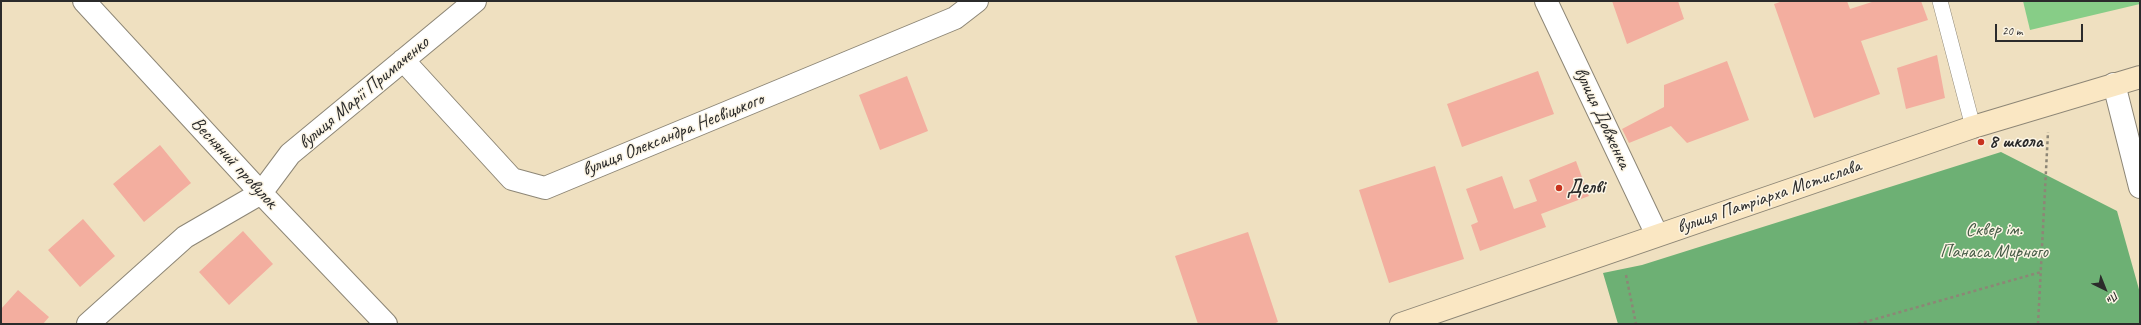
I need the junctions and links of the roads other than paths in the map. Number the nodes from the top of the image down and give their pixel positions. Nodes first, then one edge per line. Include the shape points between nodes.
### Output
1 (84, 1) edge
2 (475, 1) edge
3 (977, 1) edge
4 (1546, 1) edge
5 (1940, 1) edge
6 (403, 60) junction
7 (2140, 77) edge
8 (2114, 84) junction
9 (1972, 127) junction
10 (2140, 187) edge
11 (261, 193) junction
12 (1657, 235) junction
13 (88, 324) edge
14 (386, 324) edge
15 (1401, 324) edge

1 - 11 street, Весняний провулок
2 - 6 street, вулиця Марії Примаченко
3 - 6 street, вулиця Олександра Несвіцького via 955,18 545,188 512,179
4 - 12 street, вулиця Довженка
5 - 9 lane
6 - 11 street, вулиця Марії Примаченко via 290,154
7 - 8 main road, вулиця Патріарха Мстислава
8 - 9 main road, вулиця Патріарха Мстислава
8 - 10 street
9 - 12 main road, вулиця Патріарха Мстислава
11 - 13 street via 185,237
11 - 14 street, Весняний провулок
12 - 15 main road, вулиця Патріарха Мстислава

